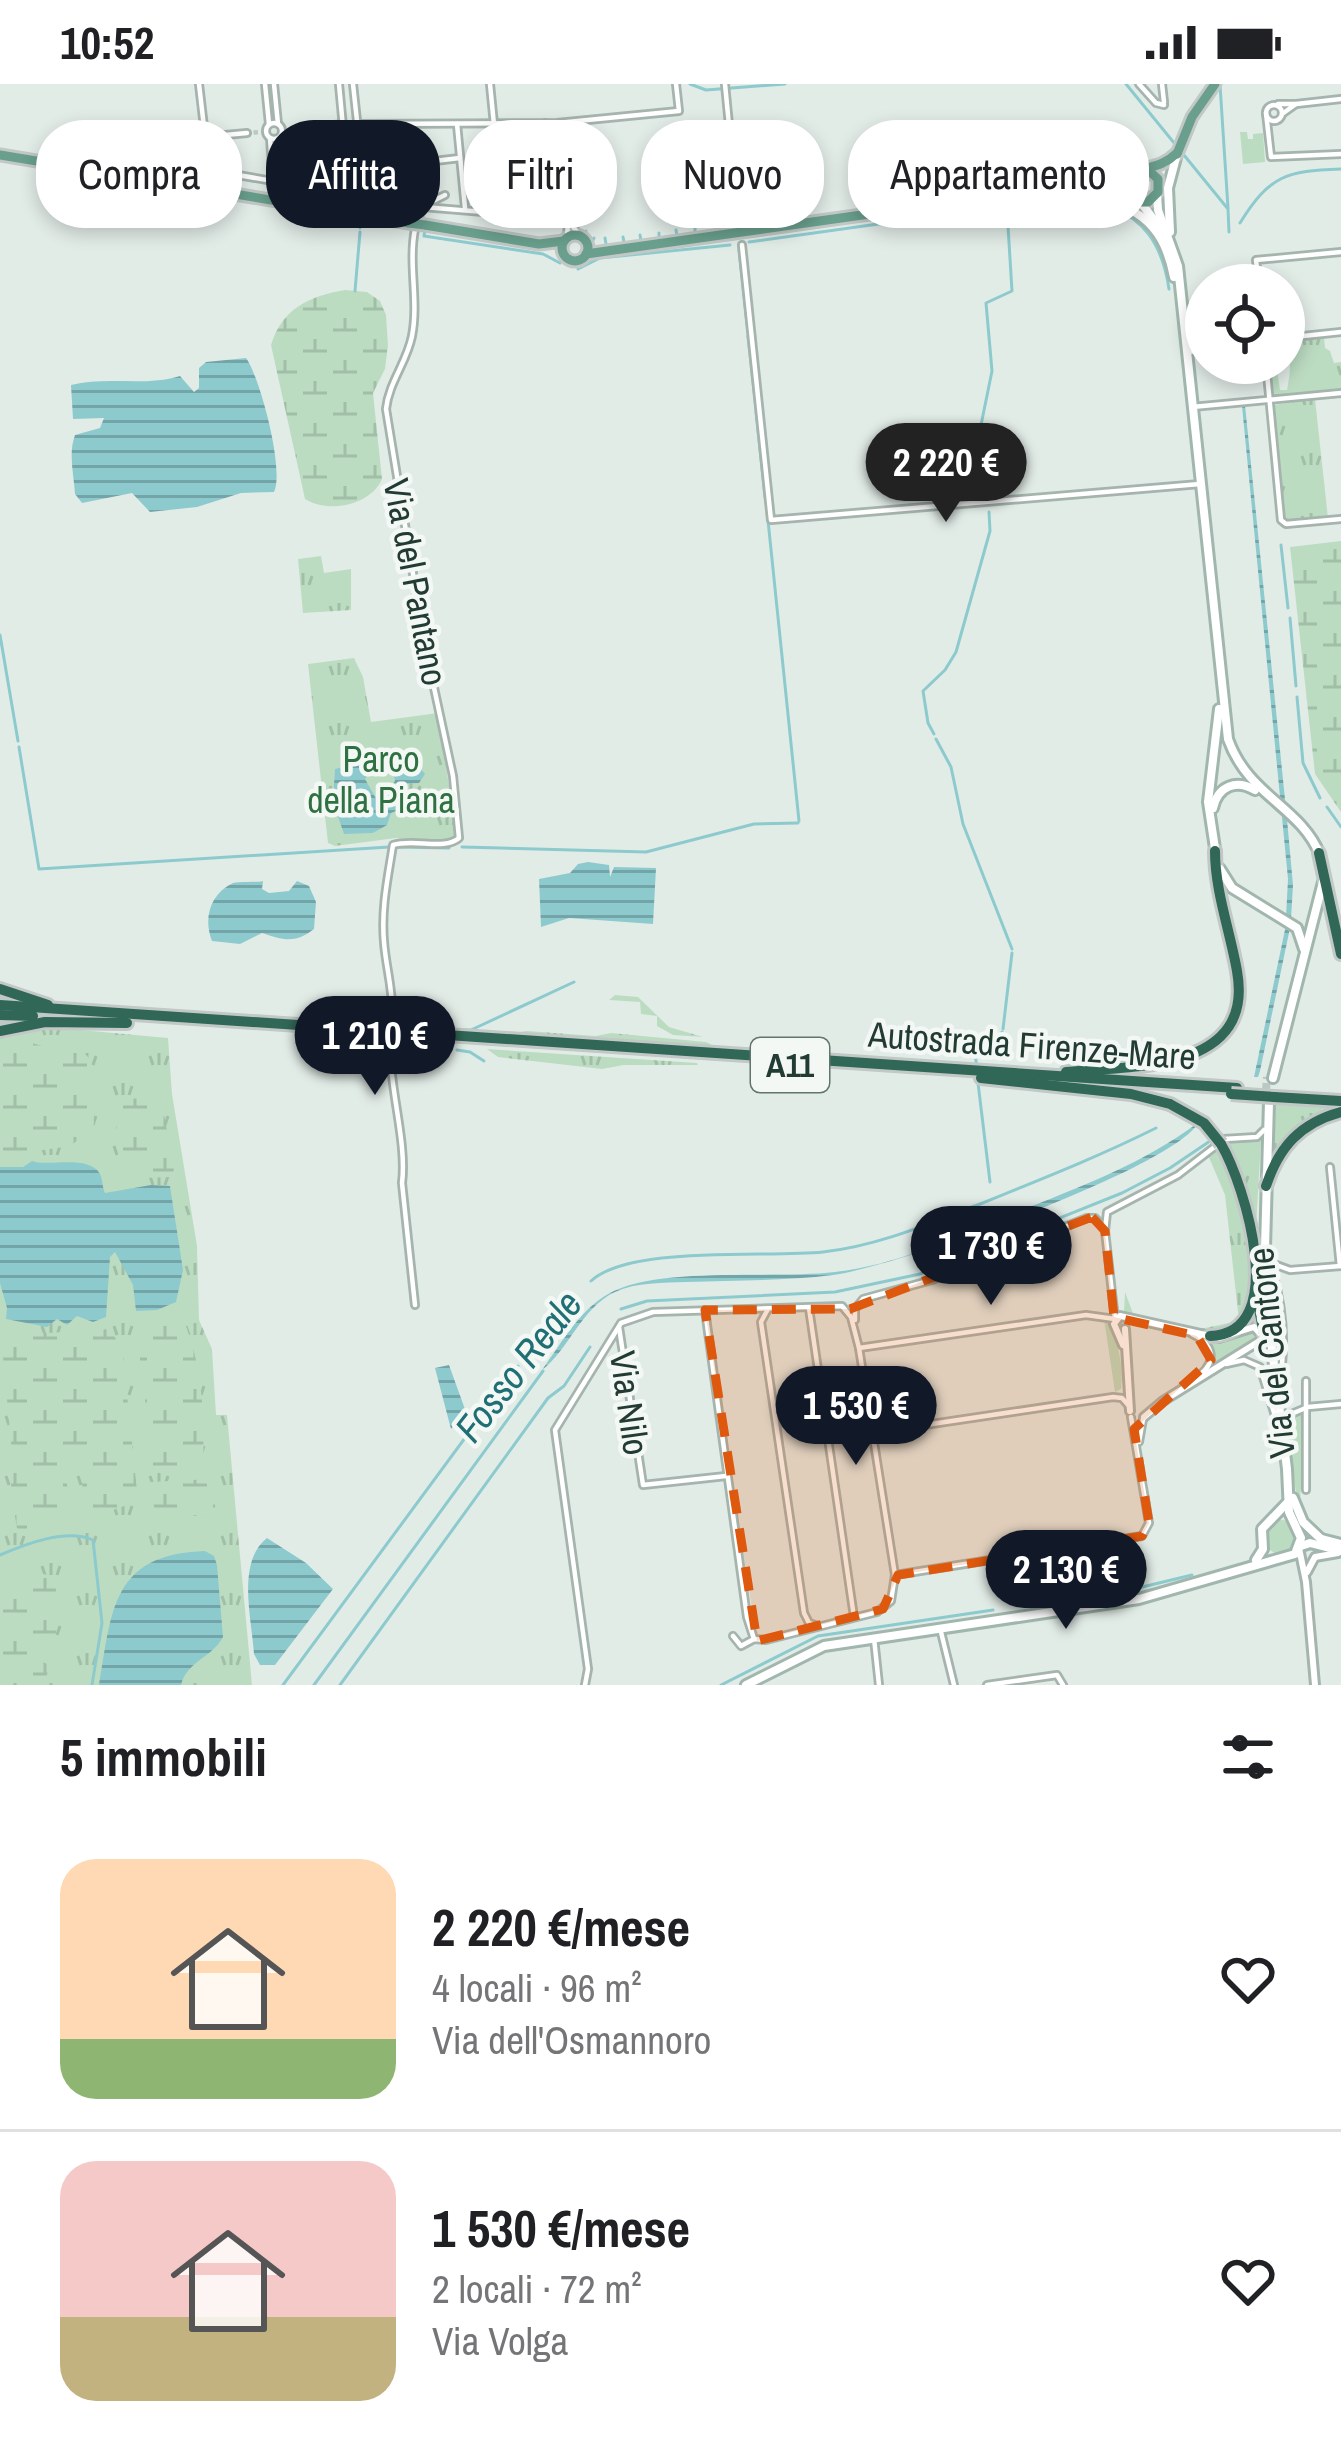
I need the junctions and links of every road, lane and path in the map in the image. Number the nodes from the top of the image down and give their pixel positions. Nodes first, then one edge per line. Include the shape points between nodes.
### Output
1 (199, 84) edge
2 (265, 84) edge
3 (274, 84) edge
4 (339, 84) edge
5 (353, 84) edge
6 (490, 84) edge
7 (677, 84) edge
8 (1139, 84) edge
9 (1162, 84) edge
10 (1215, 84) edge
11 (725, 87) edge
12 (1341, 99) edge
13 (1274, 104) junction
14 (1296, 104) junction
15 (1266, 113) junction
16 (1282, 113) junction
17 (202, 120) edge
18 (280, 120) edge
19 (343, 120) edge
20 (358, 120) edge
21 (494, 120) edge
22 (588, 120) edge
23 (440, 124) edge
24 (457, 124) junction
25 (464, 124) edge
26 (266, 131) edge
27 (242, 133) edge
28 (247, 133) tunnel mouth
29 (1178, 151) junction
30 (1341, 154) edge
31 (0, 155) edge
32 (460, 158) junction
33 (440, 160) edge
34 (1149, 170) edge
35 (1149, 172) edge
36 (1158, 189) junction
37 (1149, 194) edge
38 (445, 196) dead end
39 (440, 198) edge
40 (266, 200) edge
41 (464, 200) edge
42 (848, 216) edge
43 (1149, 219) edge
44 (416, 228) edge
45 (440, 228) edge
46 (569, 228) edge
47 (739, 230) junction
48 (1171, 240) junction
49 (572, 242) junction
50 (742, 245) dead end
51 (612, 248) junction
52 (1341, 252) edge
53 (586, 254) junction
54 (1256, 264) edge
55 (1185, 332) edge
56 (1341, 332) edge
57 (1305, 336) edge
58 (1190, 384) edge
59 (1268, 384) edge
60 (1191, 393) junction
61 (1341, 393) edge
62 (1270, 400) junction
63 (1192, 407) junction
64 (1200, 486) junction
65 (1341, 519) edge
66 (1220, 689) junction
67 (1263, 794) junction
68 (1211, 827) junction
69 (1214, 851) junction
70 (1319, 853) junction
71 (1320, 899) junction
72 (1297, 928) junction
73 (1341, 954) edge
74 (0, 989) edge
75 (0, 1005) edge
76 (86, 1013) junction
77 (0, 1015) edge
78 (142, 1023) junction
79 (0, 1031) edge
80 (972, 1074) junction
81 (1270, 1091) junction
82 (1341, 1098) edge
83 (1341, 1112) edge
84 (1264, 1130) junction
85 (1221, 1142) junction
86 (1330, 1167) dead end
87 (1266, 1186) junction
88 (1105, 1231) junction
89 (1263, 1233) junction
90 (1269, 1262) junction
91 (1341, 1266) edge
92 (1290, 1270) junction
93 (1255, 1284) junction
94 (1279, 1289) junction
95 (1114, 1297) junction
96 (415, 1305) dead end
97 (808, 1306) junction
98 (773, 1307) junction
99 (748, 1308) junction
100 (705, 1310) junction
101 (1281, 1310) junction
102 (1086, 1315) junction
103 (761, 1322) junction
104 (855, 1326) junction
105 (1119, 1326) junction
106 (619, 1327) junction
107 (1186, 1332) junction
108 (1210, 1336) junction
109 (1267, 1338) junction
110 (859, 1348) junction
111 (1221, 1366) junction
112 (1127, 1380) junction
113 (1306, 1381) dead end
114 (1181, 1389) junction
115 (1112, 1397) junction
116 (1277, 1399) junction
117 (1341, 1404) edge
118 (1308, 1407) junction
119 (1132, 1410) junction
120 (1295, 1410) junction
121 (1144, 1418) junction
122 (1278, 1422) junction
123 (871, 1433) junction
124 (1138, 1454) junction
125 (1287, 1469) junction
126 (727, 1476) junction
127 (1306, 1490) dead end
128 (1286, 1492) junction
129 (1267, 1523) junction
130 (1297, 1527) junction
131 (1322, 1540) junction
132 (1300, 1547) junction
133 (1263, 1549) junction
134 (1341, 1549) edge
135 (1290, 1557) junction
136 (1272, 1558) junction
137 (1247, 1566) junction
138 (895, 1576) junction
139 (1306, 1582) junction
140 (1307, 1598) junction
141 (804, 1613) junction
142 (854, 1617) junction
143 (819, 1626) junction
144 (940, 1628) junction
145 (795, 1632) junction
146 (733, 1636) dead end
147 (874, 1638) junction
148 (754, 1639) junction
149 (585, 1685) edge
150 (746, 1685) edge
151 (879, 1685) edge
152 (955, 1685) edge
153 (987, 1685) edge
154 (1063, 1685) edge
155 (1316, 1685) edge

1 - 17 street
2 - 26 street
3 - 18 street
4 - 19 street
5 - 20 street
6 - 21 street
7 - 22 street via 679,111
8 - 9 street via 1165,105
10 - 29 main road
11 - 47 street
12 - 14 street
13 - 14 street
13 - 15 street
13 - 16 street
14 - 16 street
15 - 16 street via 1273,121
15 - 30 street via 1271,157
23 - 24 street
24 - 25 street
24 - 32 street
27 - 28 street
29 - 34 main road
29 - 36 main road
29 - 48 main road via 1168,188
31 - 40 main road
32 - 33 street
32 - 41 street
35 - 36 main road
36 - 37 main road
36 - 48 main road
38 - 39 street
42 - 47 main road
43 - 60 main road via 1168,241
44 - 96 street, Via del Pantano, bridge via 413,330 386,409 459,830 455,844 393,845 384,888 390,1052
45 - 49 main road
46 - 49 street
47 - 51 main road
48 - 55 main road
49 - 51 main road
49 - 53 main road
49 - 53 main road via 575,261
50 - 64 street via 771,520
51 - 53 main road
52 - 54 street
56 - 57 street
58 - 60 main road
59 - 62 street
60 - 63 main road
61 - 62 street
62 - 63 street
62 - 65 street via 1281,519
63 - 64 main road
64 - 66 main road
66 - 67 main road via 1232,748
66 - 68 main road
67 - 68 main road via 1244,784 1227,787 1213,804
67 - 70 main road
68 - 69 main road
69 - 72 main road via 1227,884
69 - 80 highway via 1241,995 1220,1041 1192,1055 1124,1066
70 - 71 main road
70 - 73 highway
71 - 72 main road via 1310,923
71 - 81 main road
72 - 81 main road via 1305,948
74 - 76 highway
75 - 76 highway, Autostrada Firenze-Mare / A11
76 - 80 highway, Autostrada Firenze-Mare / A11
77 - 78 highway, Autostrada Firenze-Mare / A11
78 - 79 highway via 45,1022
78 - 80 highway, Autostrada Firenze-Mare / A11
80 - 81 highway, Autostrada Firenze-Mare / A11, bridge
80 - 85 highway, bridge via 1170,1104
81 - 82 highway, Autostrada Firenze-Mare / A11
81 - 84 main road, Via del Cantone
81 - 87 main road, Via del Cantone
83 - 87 highway via 1298,1132
84 - 85 street
84 - 109 main road, Via del Cantone via 1258,1270
85 - 88 street via 1178,1175 1109,1209
85 - 93 highway via 1246,1201
86 - 91 street
87 - 89 main road, Via del Cantone
88 - 95 street
88 - 104 street via 1087,1218 863,1299
89 - 90 street, Via del Cantone
89 - 109 main road, Via del Cantone
90 - 92 street
90 - 94 street, Via del Cantone
91 - 92 street
92 - 94 street, Via del Cantone via 1280,1274
93 - 108 highway via 1242,1324
93 - 109 highway
94 - 101 street, Via del Cantone
95 - 102 street via 1108,1308
95 - 105 street
97 - 98 street, Via Nilo
97 - 104 street via 842,1306
97 - 142 street
98 - 99 street, Via Nilo
98 - 103 street
99 - 100 street, Via Nilo
99 - 103 street
100 - 106 street, Via Nilo via 643,1314
100 - 126 street
101 - 109 street, Via del Cantone
101 - 116 street, Via del Cantone
102 - 105 street
102 - 110 street
103 - 141 street
104 - 110 street
105 - 107 street via 1126,1319
105 - 112 street
106 - 126 street, Via Nilo via 642,1483
106 - 149 street via 555,1430
107 - 108 street
107 - 114 street via 1207,1344 1211,1360
108 - 109 street via 1251,1326
109 - 111 street
109 - 116 main road, Via del Cantone
109 - 122 main road, Via del Cantone
110 - 123 street
111 - 114 street
111 - 122 street via 1244,1360 1260,1367
112 - 115 street
112 - 119 street
112 - 119 street
113 - 118 street, Via del Cantone
114 - 121 street
115 - 119 street
115 - 123 street
116 - 120 street
116 - 122 main road, Via del Cantone
117 - 118 street
118 - 120 street
118 - 127 street, Via del Cantone
119 - 121 street via 1145,1411
119 - 124 street
120 - 122 street
121 - 124 street
122 - 125 main road, Via del Cantone
122 - 128 main road, Via del Cantone
123 - 138 street
124 - 138 street via 1149,1527 1135,1540
125 - 130 main road, Via del Cantone via 1288,1512
125 - 131 main road via 1300,1516
126 - 148 street
128 - 129 main road, Via del Cantone via 1285,1507
128 - 137 main road via 1283,1506 1260,1524
129 - 130 main road via 1282,1518
129 - 133 main road
130 - 131 main road
130 - 132 main road
131 - 134 main road
132 - 134 main road
132 - 135 main road
132 - 139 street
133 - 136 main road
133 - 137 main road
134 - 139 street via 1314,1558
135 - 136 main road
135 - 140 street via 1300,1561
136 - 137 main road
137 - 144 main road via 1156,1595
138 - 142 street via 887,1607
139 - 140 street
140 - 155 street
141 - 143 street
141 - 145 street
142 - 143 street
143 - 145 street
144 - 147 main road
144 - 152 street
145 - 148 street
146 - 148 street via 741,1646
147 - 150 main road via 821,1648
147 - 151 street
153 - 154 street via 1057,1675

